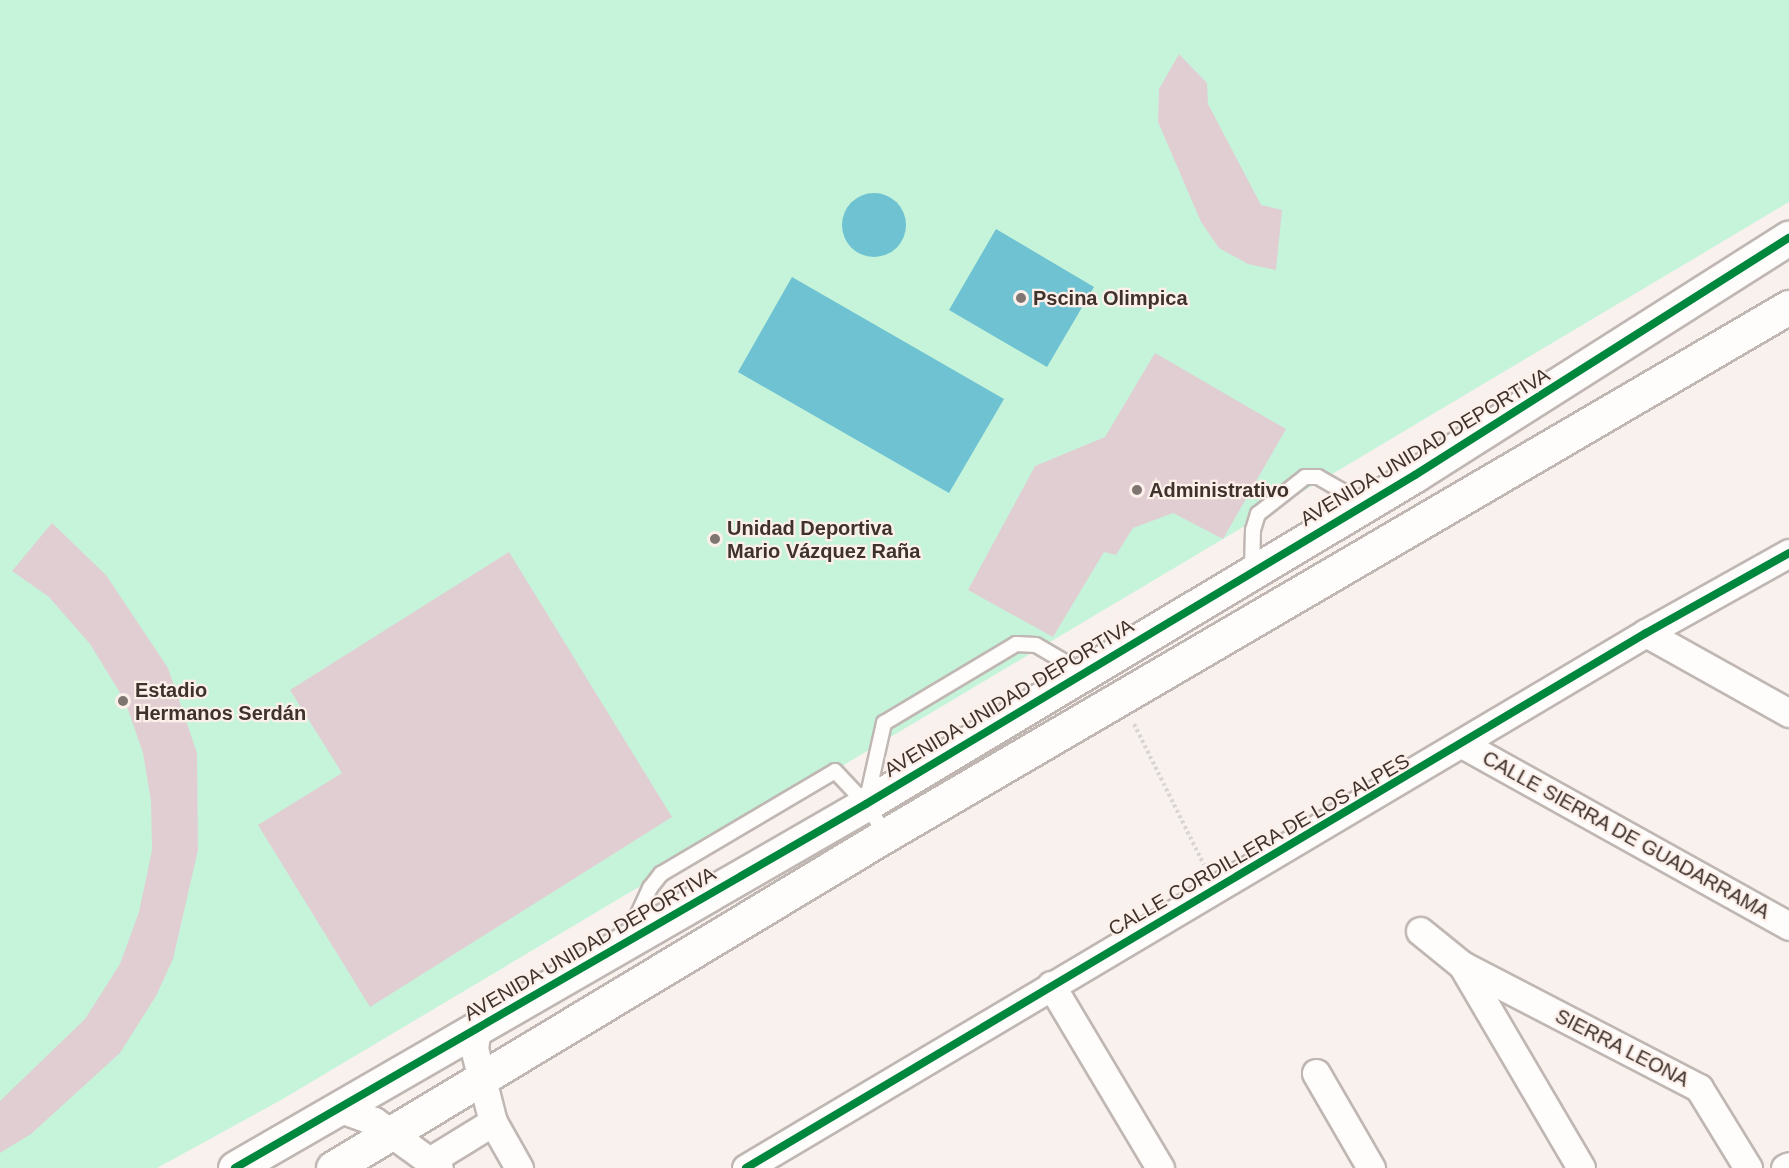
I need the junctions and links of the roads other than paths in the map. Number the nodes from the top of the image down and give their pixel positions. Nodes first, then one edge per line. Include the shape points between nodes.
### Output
1 (1789, 238) edge
2 (1789, 307) edge
3 (1415, 475) junction
4 (1365, 504) junction
5 (1433, 514) junction
6 (1325, 527) junction
7 (1789, 553) edge
8 (1344, 568) junction
9 (1252, 572) junction
10 (1223, 589) junction
11 (1243, 629) junction
12 (1646, 633) junction
13 (1084, 673) junction
14 (1789, 713) edge
15 (1464, 744) junction
16 (866, 804) junction
17 (886, 835) junction
18 (1789, 926) edge
19 (1420, 931) dead end
20 (626, 941) junction
21 (1462, 965) junction
22 (1052, 985) junction
23 (477, 1029) junction
24 (1316, 1073) dead end
25 (482, 1081) junction
26 (341, 1109) junction
27 (492, 1122) junction
28 (392, 1133) junction
29 (435, 1164) edge
30 (1789, 1166) edge
31 (235, 1168) edge
32 (333, 1168) edge
33 (519, 1168) edge
34 (746, 1168) edge
35 (1160, 1168) edge
36 (1371, 1168) edge
37 (1581, 1168) edge
38 (1748, 1168) edge
39 (1785, 1168) edge

1 - 3 street, AVENIDA UNIDAD DEPORTIVA
2 - 5 street
3 - 4 street, AVENIDA UNIDAD DEPORTIVA
3 - 5 street
4 - 6 street, AVENIDA UNIDAD DEPORTIVA
4 - 9 lane via 1318,477 1305,477 1258,514 1253,530
5 - 8 street
6 - 8 street
6 - 9 street, AVENIDA UNIDAD DEPORTIVA
7 - 12 street, CALLE CORDILLERA DE LOS ALPES
8 - 11 street
9 - 10 street, AVENIDA UNIDAD DEPORTIVA
10 - 11 street
10 - 13 street, AVENIDA UNIDAD DEPORTIVA
11 - 17 street
12 - 14 street
12 - 15 street, CALLE CORDILLERA DE LOS ALPES
13 - 16 street, AVENIDA UNIDAD DEPORTIVA
13 - 16 lane via 1036,645 1016,644 884,723
15 - 18 street, CALLE SIERRA DE GUADARRAMA
15 - 22 street, CALLE CORDILLERA DE LOS ALPES
16 - 17 lane
16 - 20 street, AVENIDA UNIDAD DEPORTIVA
16 - 20 lane via 835,771 661,874 650,888
17 - 25 street
19 - 21 street
20 - 23 street, AVENIDA UNIDAD DEPORTIVA
21 - 37 street
21 - 38 street, SIERRA LEONA via 1699,1088
22 - 34 street, CALLE CORDILLERA DE LOS ALPES
22 - 35 street
23 - 25 street via 474,1048
23 - 26 street, AVENIDA UNIDAD DEPORTIVA
24 - 36 street
25 - 27 street
25 - 28 street
26 - 28 street via 374,1121
26 - 31 street, AVENIDA UNIDAD DEPORTIVA
27 - 29 street
27 - 33 street
28 - 29 street
28 - 32 street
30 - 39 street

